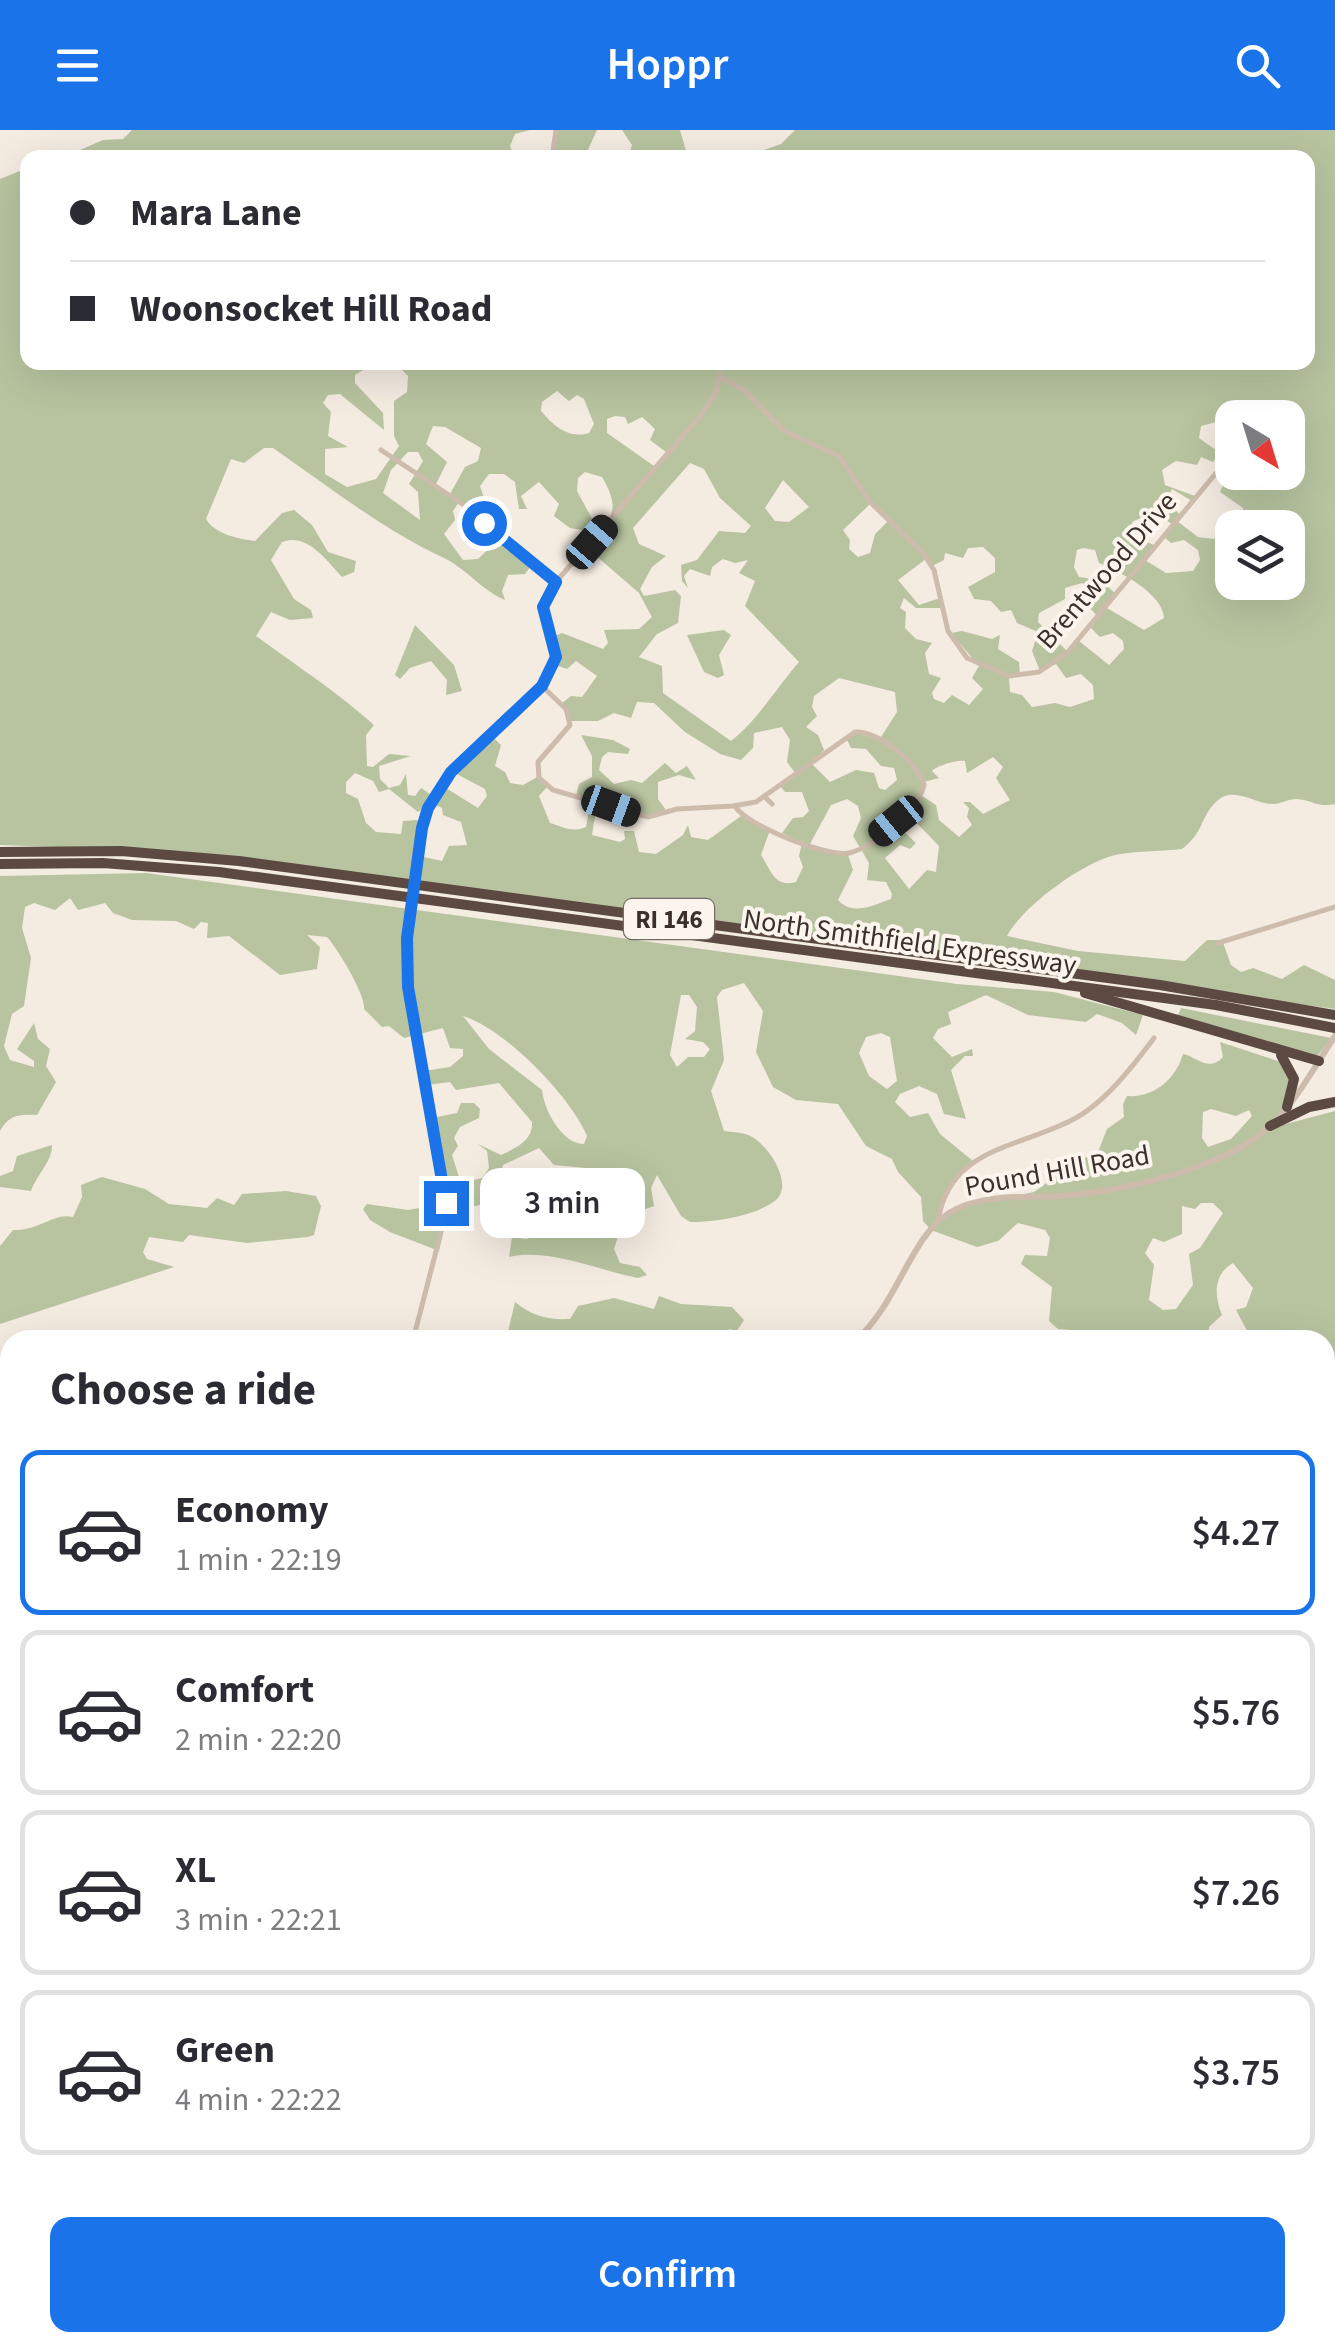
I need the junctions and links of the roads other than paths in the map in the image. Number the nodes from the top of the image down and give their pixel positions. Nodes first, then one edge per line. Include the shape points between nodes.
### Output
1 (720, 370) edge
2 (720, 377) junction
3 (380, 450) dead end
4 (1215, 474) edge
5 (556, 582) junction
6 (542, 686) junction
7 (765, 796) junction
8 (772, 804) dead end
9 (735, 806) junction
10 (0, 852) edge
11 (0, 864) edge
12 (1335, 907) edge
13 (1218, 943) dead end
14 (1060, 984) junction
15 (1335, 1015) edge
16 (1329, 1026) edge
17 (1335, 1036) edge
18 (1154, 1038) dead end
19 (1276, 1051) junction
20 (1318, 1061) junction
21 (1298, 1092) junction
22 (1335, 1102) edge
23 (1286, 1107) junction
24 (1309, 1108) junction
25 (1270, 1126) junction
26 (938, 1221) junction
27 (415, 1330) edge
28 (866, 1330) edge

1 - 2 street
2 - 4 street, Brentwood Drive via 743,389 784,431 839,456 870,502 929,561 957,646 981,667 1008,676 1039,672 1067,653
2 - 5 street via 702,414
3 - 5 street via 476,512 492,534
5 - 6 street via 543,607 556,657
6 - 9 street via 570,717 565,734 538,762 540,778 553,790 648,817
6 - 27 street, bridge via 442,784 428,808 416,867 406,958 410,1011 447,1208
7 - 8 street
7 - 9 street
7 - 9 street via 855,732 866,731 922,775 924,785 912,808 847,854 753,822
10 - 15 highway, North Smithfield Expressway / RI 146 via 121,851 240,862 1160,985
11 - 14 highway, North Smithfield Expressway / RI 146 via 219,872
12 - 13 street
14 - 16 highway, North Smithfield Expressway / RI 146
14 - 19 highway
17 - 20 street, Pound Hill Road
18 - 26 street via 1087,1112 996,1148 961,1170
19 - 20 highway
19 - 23 highway via 1294,1079
20 - 21 street, Pound Hill Road
21 - 23 street, Pound Hill Road
21 - 24 highway
22 - 24 highway
23 - 25 street, Pound Hill Road
24 - 25 highway
25 - 26 street, Pound Hill Road via 1232,1151 1152,1178 1078,1194 988,1200
26 - 28 street, Pound Hill Road via 885,1310

